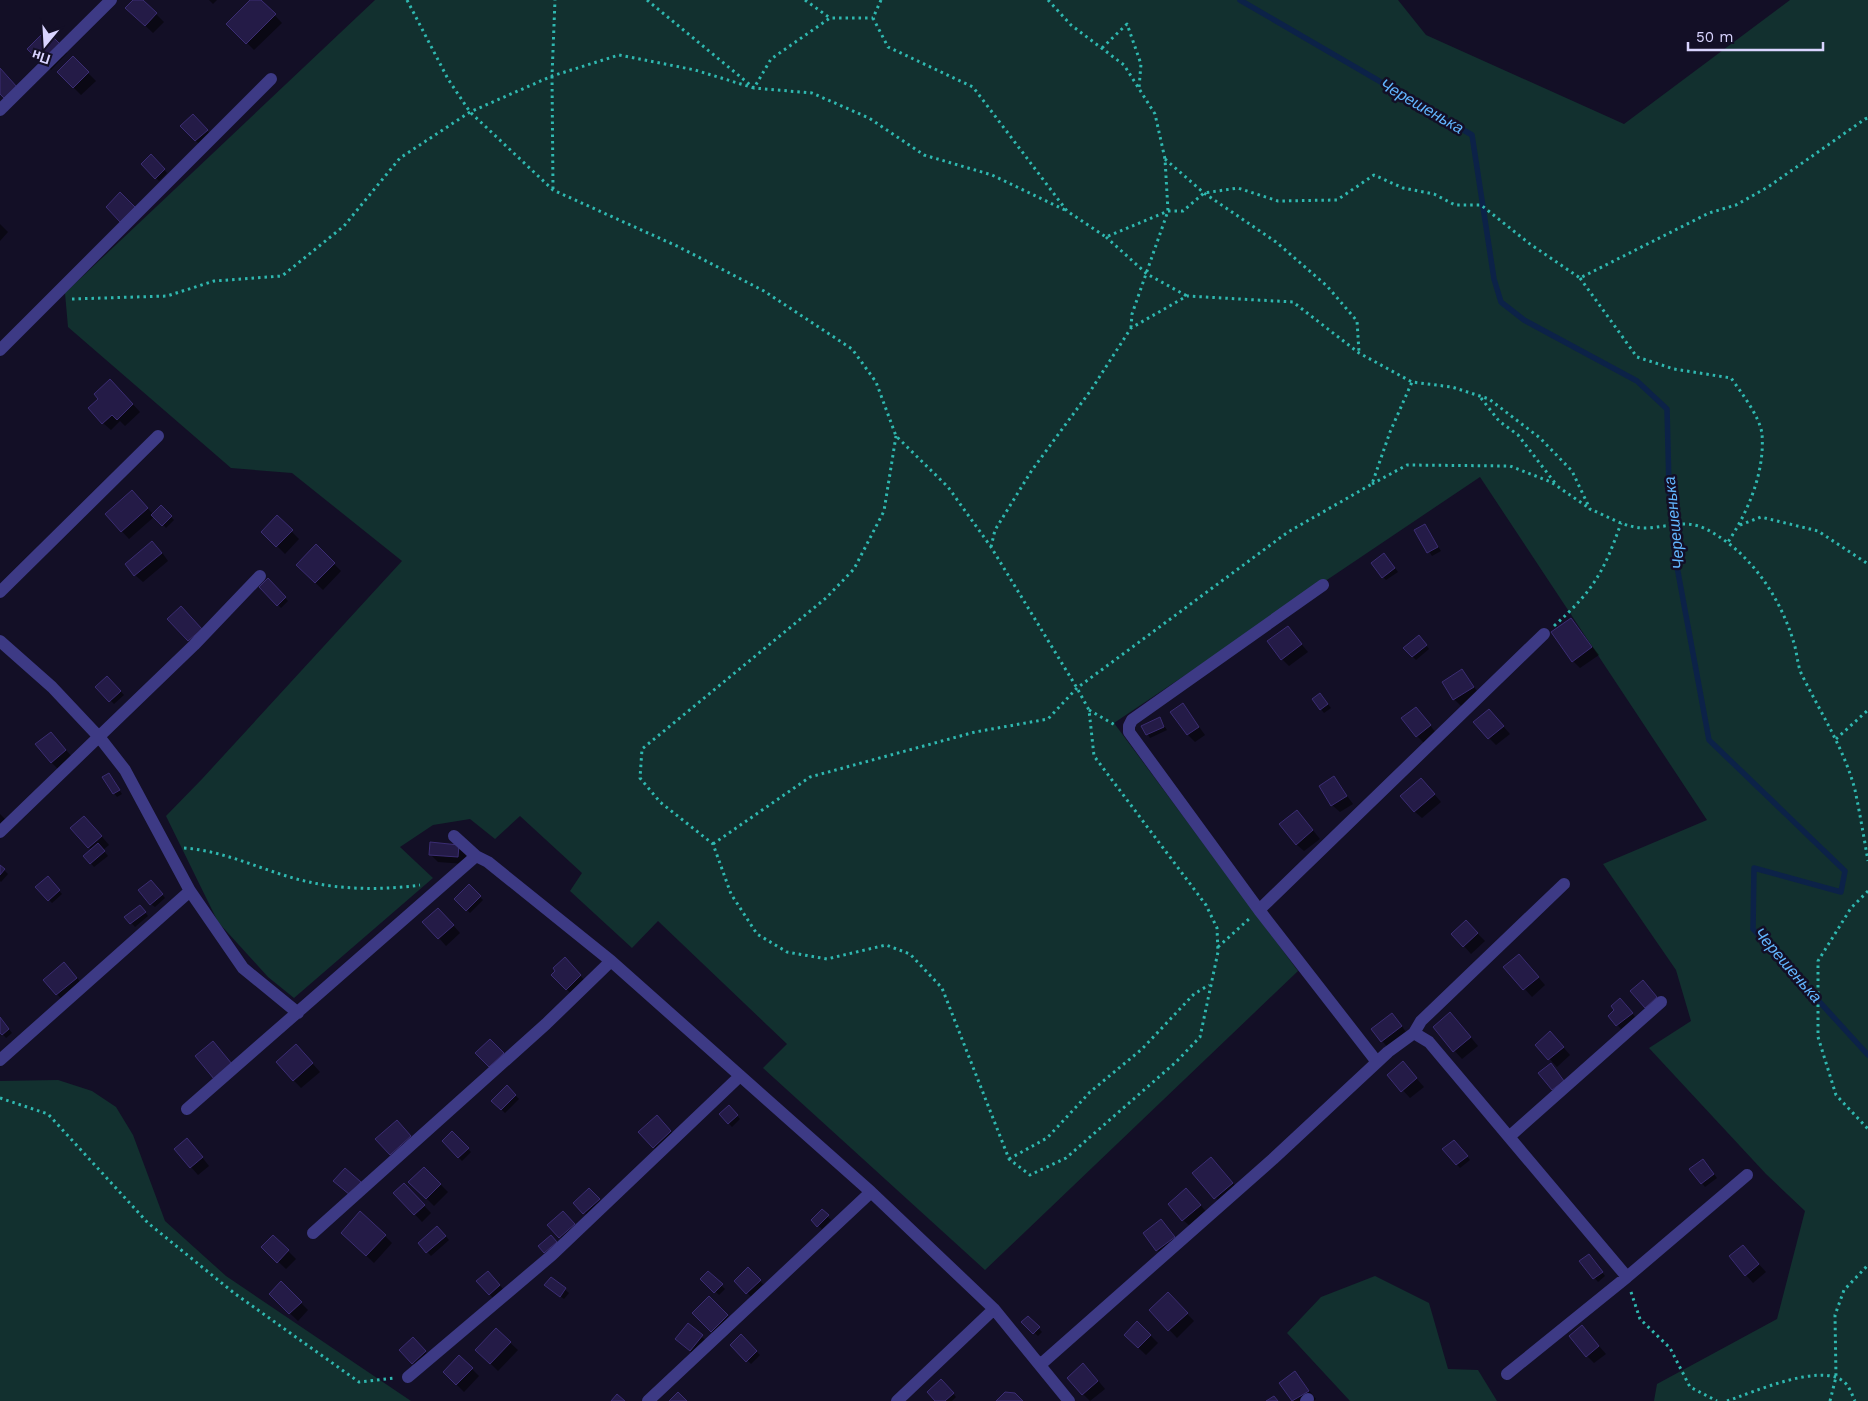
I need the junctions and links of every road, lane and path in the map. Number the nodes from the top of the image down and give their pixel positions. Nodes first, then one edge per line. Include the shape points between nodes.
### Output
1 (111, 0) edge
2 (407, 0) edge
3 (555, 0) edge
4 (647, 0) edge
5 (805, 0) edge
6 (881, 0) edge
7 (1048, 0) edge
8 (830, 18) junction
9 (873, 18) junction
10 (1102, 48) junction
11 (552, 76) junction
12 (271, 79) dead end
13 (754, 88) junction
14 (1139, 89) junction
15 (0, 110) edge
16 (470, 112) junction
17 (1868, 118) edge
18 (1165, 159) junction
19 (553, 190) junction
20 (1204, 193) junction
21 (1067, 211) junction
22 (1168, 211) junction
23 (1106, 238) junction
24 (1147, 274) junction
25 (1580, 278) junction
26 (1187, 296) junction
27 (51, 300) junction
28 (1132, 328) junction
29 (0, 350) edge
30 (1359, 353) junction
31 (1412, 382) junction
32 (1480, 396) junction
33 (158, 436) dead end
34 (896, 436) junction
35 (1372, 484) junction
36 (1559, 488) junction
37 (1590, 508) junction
38 (1621, 523) junction
39 (1740, 524) junction
40 (1728, 542) junction
41 (991, 547) junction
42 (1868, 564) edge
43 (260, 576) dead end
44 (1323, 585) dead end
45 (0, 592) edge
46 (1544, 634) joint
47 (0, 641) edge
48 (1077, 688) junction
49 (1089, 710) junction
50 (1868, 710) edge
51 (1129, 732) junction
52 (100, 738) junction
53 (1836, 739) junction
54 (0, 832) edge
55 (454, 836) dead end
56 (713, 844) junction
57 (166, 847) junction
58 (476, 856) junction
59 (1868, 861) edge
60 (1564, 884) dead end
61 (422, 885) dead end
62 (1868, 890) edge
63 (190, 891) junction
64 (1259, 910) junction
65 (1218, 947) junction
66 (611, 961) junction
67 (1209, 984) junction
68 (1661, 1002) dead end
69 (298, 1013) junction
70 (1414, 1033) junction
71 (0, 1060) edge
72 (1377, 1062) junction
73 (740, 1076) junction
74 (0, 1098) edge
75 (187, 1109) dead end
76 (1868, 1129) edge
77 (1510, 1136) junction
78 (1009, 1159) junction
79 (1748, 1175) dead end
80 (871, 1192) junction
81 (313, 1233) dead end
82 (1868, 1265) edge
83 (1627, 1277) junction
84 (994, 1309) junction
85 (1040, 1365) junction
86 (1507, 1374) dead end
87 (408, 1377) joint
88 (1836, 1377) junction
89 (648, 1401) edge
90 (897, 1401) edge
91 (1068, 1401) edge
92 (1717, 1401) edge
93 (1727, 1401) edge
94 (1830, 1401) edge
95 (1855, 1401) edge

1 - 15 street
2 - 16 path via 448,79
3 - 11 path
4 - 13 path
5 - 8 path
6 - 9 path
7 - 10 path via 1071,26
8 - 9 path
8 - 13 path via 771,59
9 - 21 path via 888,47 973,87
10 - 14 path via 1124,65
10 - 14 path via 1127,24 1141,64
11 - 13 path via 619,55 695,70
11 - 16 path
11 - 19 path
12 - 27 street
13 - 21 path via 812,93 869,118 924,155 992,175
14 - 18 path via 1155,114
16 - 19 path
16 - 27 path via 400,158 344,226 282,276 214,282 167,296
17 - 25 path via 1744,201 1710,213
18 - 20 path
18 - 22 path
19 - 34 path via 678,247 764,291 852,349 876,382
20 - 22 path via 1183,211
20 - 25 path via 1238,188 1278,201 1337,200 1374,175 1403,188 1434,194 1456,204 1483,206
20 - 30 path via 1276,242 1327,286 1357,321
21 - 23 path
22 - 23 path
22 - 24 path
23 - 24 path
24 - 26 path
24 - 28 path via 1132,314
25 - 39 path via 1637,357 1674,369 1731,378 1748,401 1762,433 1758,475
26 - 28 path
26 - 30 path via 1293,302
27 - 29 street
28 - 41 path via 1032,470 995,530
30 - 31 path
31 - 32 path via 1452,387
31 - 35 path
32 - 36 path via 1500,421 1518,435
32 - 37 path via 1489,399 1540,438 1572,471
33 - 45 street
34 - 41 path via 948,487
34 - 56 path via 884,510 854,569 826,598 642,749 640,778 660,802
35 - 36 path via 1407,465 1510,466
35 - 48 path via 1288,532
36 - 37 path
37 - 38 path
38 - 40 path via 1646,528 1692,524 1706,528
38 - 46 path via 1611,553 1595,583 1580,602
39 - 40 path
39 - 42 path via 1761,517 1818,531
40 - 53 path via 1762,578 1782,612 1800,671
41 - 48 path
43 - 52 street
44 - 51 street via 1132,720
46 - 64 street
47 - 52 street via 52,687
48 - 49 path
48 - 56 path via 1048,719 975,732 810,777
49 - 51 path
49 - 65 path via 1094,756 1206,905 1217,928
50 - 53 path
51 - 64 street
52 - 54 street
52 - 57 street via 125,770
53 - 59 path via 1854,790
55 - 58 street
56 - 78 path via 731,894 758,934 788,952 827,959 886,945 910,954 942,988
57 - 61 path via 203,850 309,883 358,888
57 - 63 street
58 - 66 street via 488,862
58 - 69 street
60 - 70 street via 1421,1022
62 - 76 path via 1851,908 1818,961 1818,1037 1836,1095
63 - 69 street via 243,968
63 - 71 street
64 - 65 path
64 - 72 street
65 - 67 path
66 - 73 street
66 - 81 street via 546,1024
67 - 78 path via 1194,994 1142,1049 1090,1092 1047,1138
67 - 78 path via 1200,1037 1176,1062 1066,1158 1030,1175
68 - 77 street
69 - 75 street
70 - 72 street
70 - 77 street via 1429,1042
72 - 85 street via 1273,1159
73 - 80 street
73 - 87 street via 552,1255
74 - 87 path via 48,1114 148,1223 234,1293 359,1382
77 - 83 street
79 - 83 street
80 - 84 street
80 - 89 street
82 - 88 path via 1844,1290 1835,1315
83 - 86 street
83 - 92 path via 1640,1319 1670,1348 1690,1387
84 - 85 street
84 - 90 street
85 - 91 street
88 - 93 path via 1808,1375
88 - 94 path
88 - 95 path via 1845,1382

